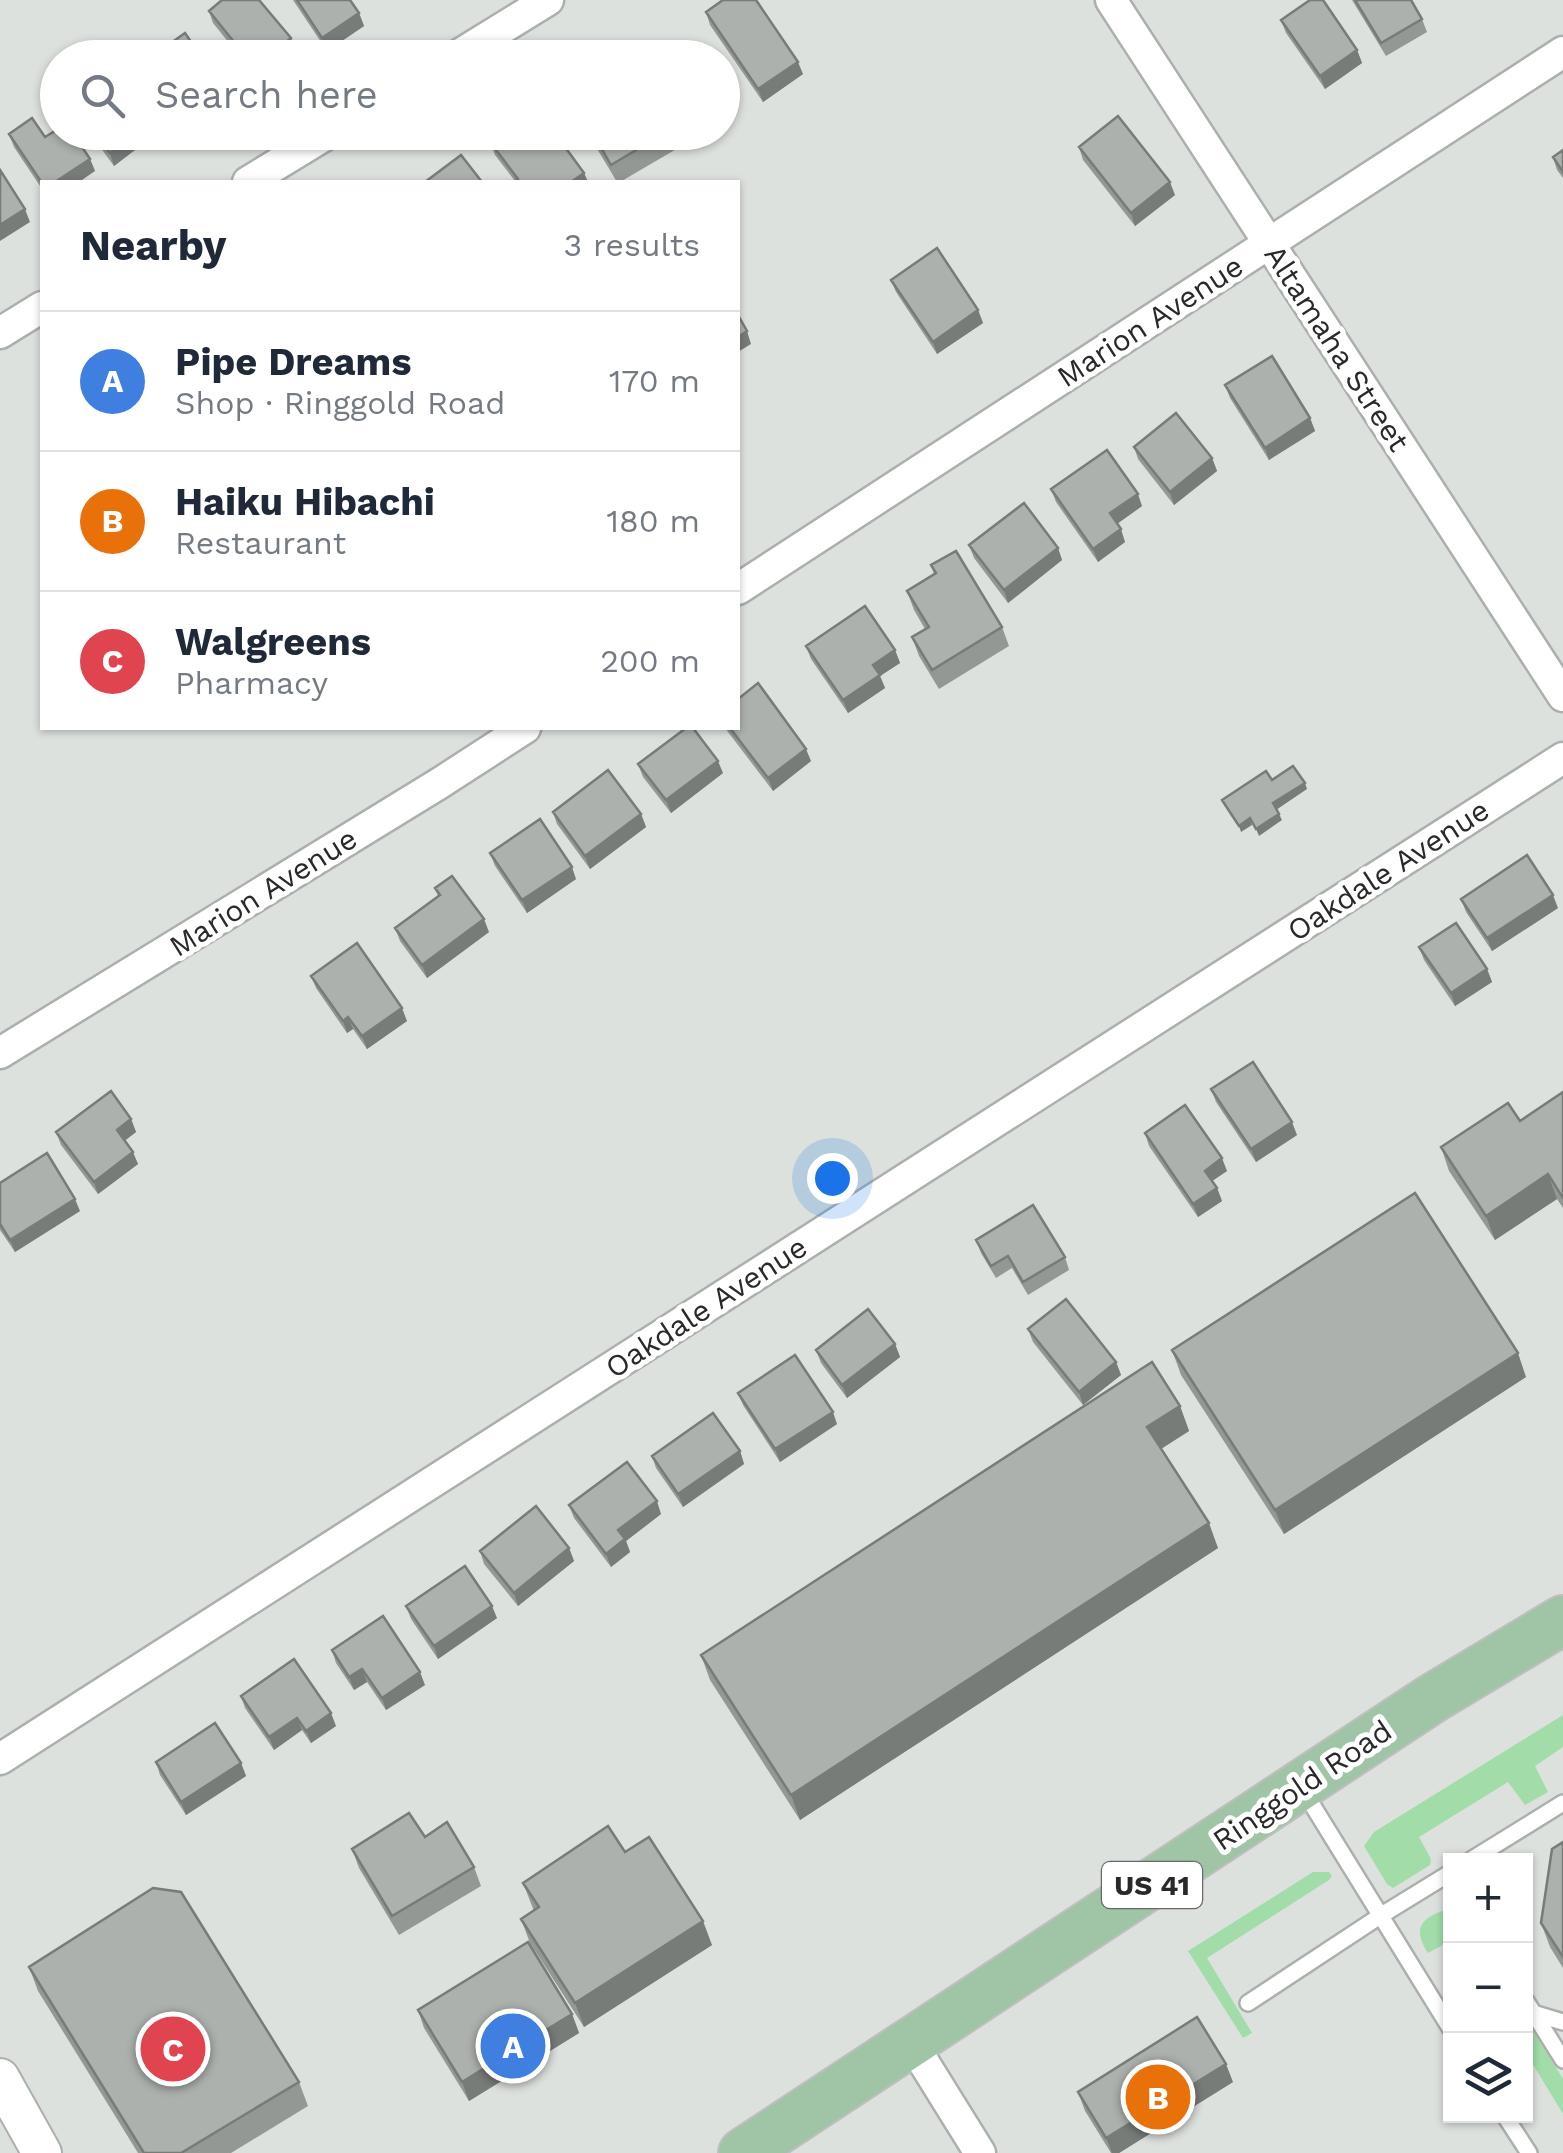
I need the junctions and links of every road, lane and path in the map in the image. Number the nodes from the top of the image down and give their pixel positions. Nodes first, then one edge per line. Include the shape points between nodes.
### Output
1 (548, 0) edge
2 (1111, 0) edge
3 (483, 40) edge
4 (1563, 52) edge
5 (300, 150) edge
6 (251, 180) edge
7 (1269, 244) junction
8 (40, 308) edge
9 (0, 333) edge
10 (740, 589) edge
11 (1563, 696) edge
12 (523, 730) edge
13 (1563, 758) edge
14 (0, 1054) edge
15 (1563, 1620) edge
16 (0, 1759) edge
17 (1300, 1786) junction
18 (1563, 1803) edge
19 (1482, 1853) edge
20 (1443, 1879) edge
21 (1380, 1916) junction
22 (1248, 2003) dead end
23 (1533, 2009) edge
24 (1533, 2013) edge
25 (1443, 2017) edge
26 (1563, 2022) edge
27 (911, 2042) junction
28 (1563, 2060) edge
29 (0, 2078) edge
30 (1510, 2123) edge
31 (42, 2153) edge
32 (743, 2153) edge
33 (980, 2153) edge
34 (1529, 2153) edge

1 - 3 street
2 - 7 street, Altamaha Street
4 - 7 street, Marion Avenue
5 - 6 street
7 - 10 street, Marion Avenue
7 - 11 street, Altamaha Street
8 - 9 street
12 - 14 street, Marion Avenue
13 - 16 street, Oakdale Avenue
15 - 17 main road, Ringgold Road / US 41
17 - 21 lane
17 - 27 main road, Ringgold Road / US 41
18 - 19 lane
20 - 21 lane
21 - 22 lane
21 - 25 lane
23 - 26 lane
24 - 28 lane
27 - 32 main road, Ringgold Road / US 41
27 - 33 street
29 - 31 street
30 - 34 lane

